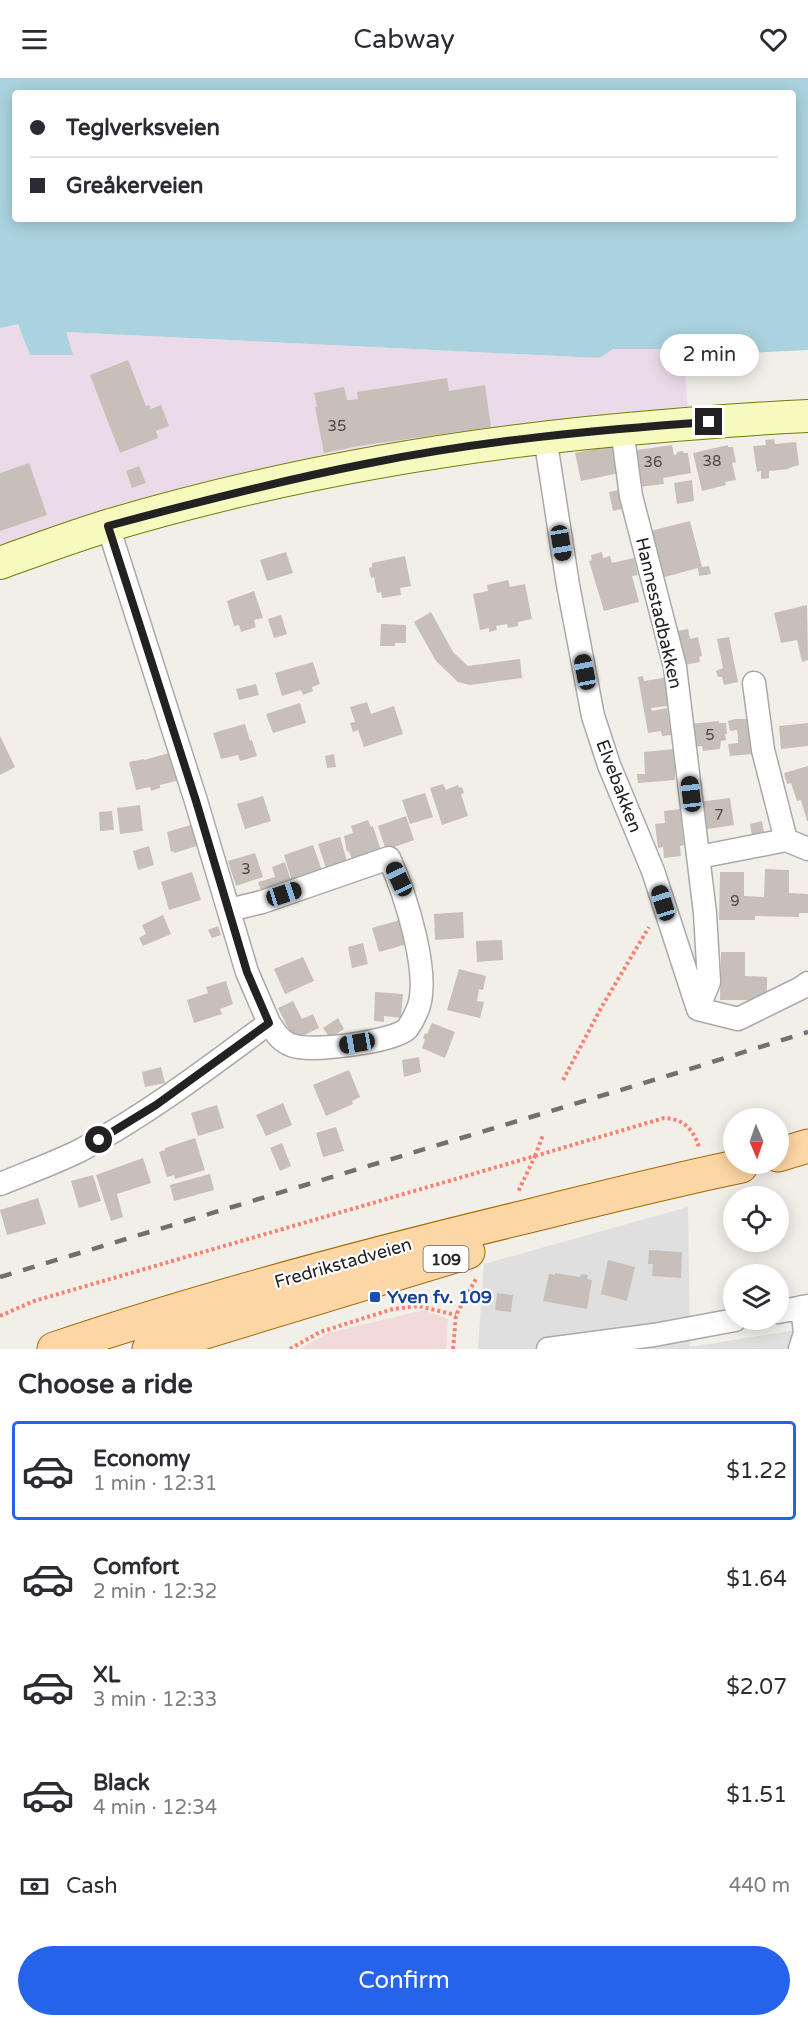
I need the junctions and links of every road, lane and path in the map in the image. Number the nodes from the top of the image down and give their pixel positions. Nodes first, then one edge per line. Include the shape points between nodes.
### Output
1 (808, 416) edge
2 (622, 429) junction
3 (544, 437) junction
4 (108, 526) junction
5 (0, 563) edge
6 (754, 683) dead end
7 (786, 840) junction
8 (808, 849) edge
9 (699, 856) junction
10 (663, 903) junction
11 (229, 910) junction
12 (808, 983) edge
13 (698, 1009) junction
14 (269, 1023) junction
15 (563, 1080) dead end
16 (543, 1135) dead end
17 (808, 1146) edge
18 (699, 1147) dead end
19 (789, 1152) edge
20 (535, 1155) junction
21 (723, 1169) edge
22 (0, 1184) edge
23 (517, 1196) dead end
24 (478, 1274) dead end
25 (805, 1307) edge
26 (789, 1310) edge
27 (456, 1314) junction
28 (0, 1316) edge
29 (723, 1322) edge
30 (149, 1343) edge
31 (54, 1349) edge
32 (290, 1349) edge
33 (453, 1349) edge
34 (548, 1349) edge
35 (800, 1349) edge

1 - 2 main road
2 - 3 main road
2 - 9 street, Hannestadbakken via 632,496 675,666
3 - 4 main road via 367,464 216,497
3 - 10 street, Elvebakken via 593,716
4 - 5 main road
4 - 11 street
6 - 7 street via 763,750
7 - 8 street
7 - 9 street
9 - 13 street, Hannestadbakken via 710,982
10 - 13 street, Elvebakken
10 - 15 path
11 - 14 street via 247,972
11 - 14 street via 389,858 399,879 418,948 422,980 418,1011 407,1029 390,1037 319,1049 300,1048 283,1041
12 - 13 street via 738,1019
14 - 22 street via 118,1129
16 - 20 path
17 - 19 main road
18 - 20 path via 686,1125 664,1118
20 - 23 path
20 - 28 path via 34,1301
21 - 30 main road, Fredrikstadveien / 109 via 411,1244
24 - 27 path
25 - 26 street
25 - 35 street via 805,1333
27 - 32 path via 418,1306 393,1309 320,1332
27 - 33 path
29 - 34 street
30 - 31 main road, Fredrikstadveien / 109

